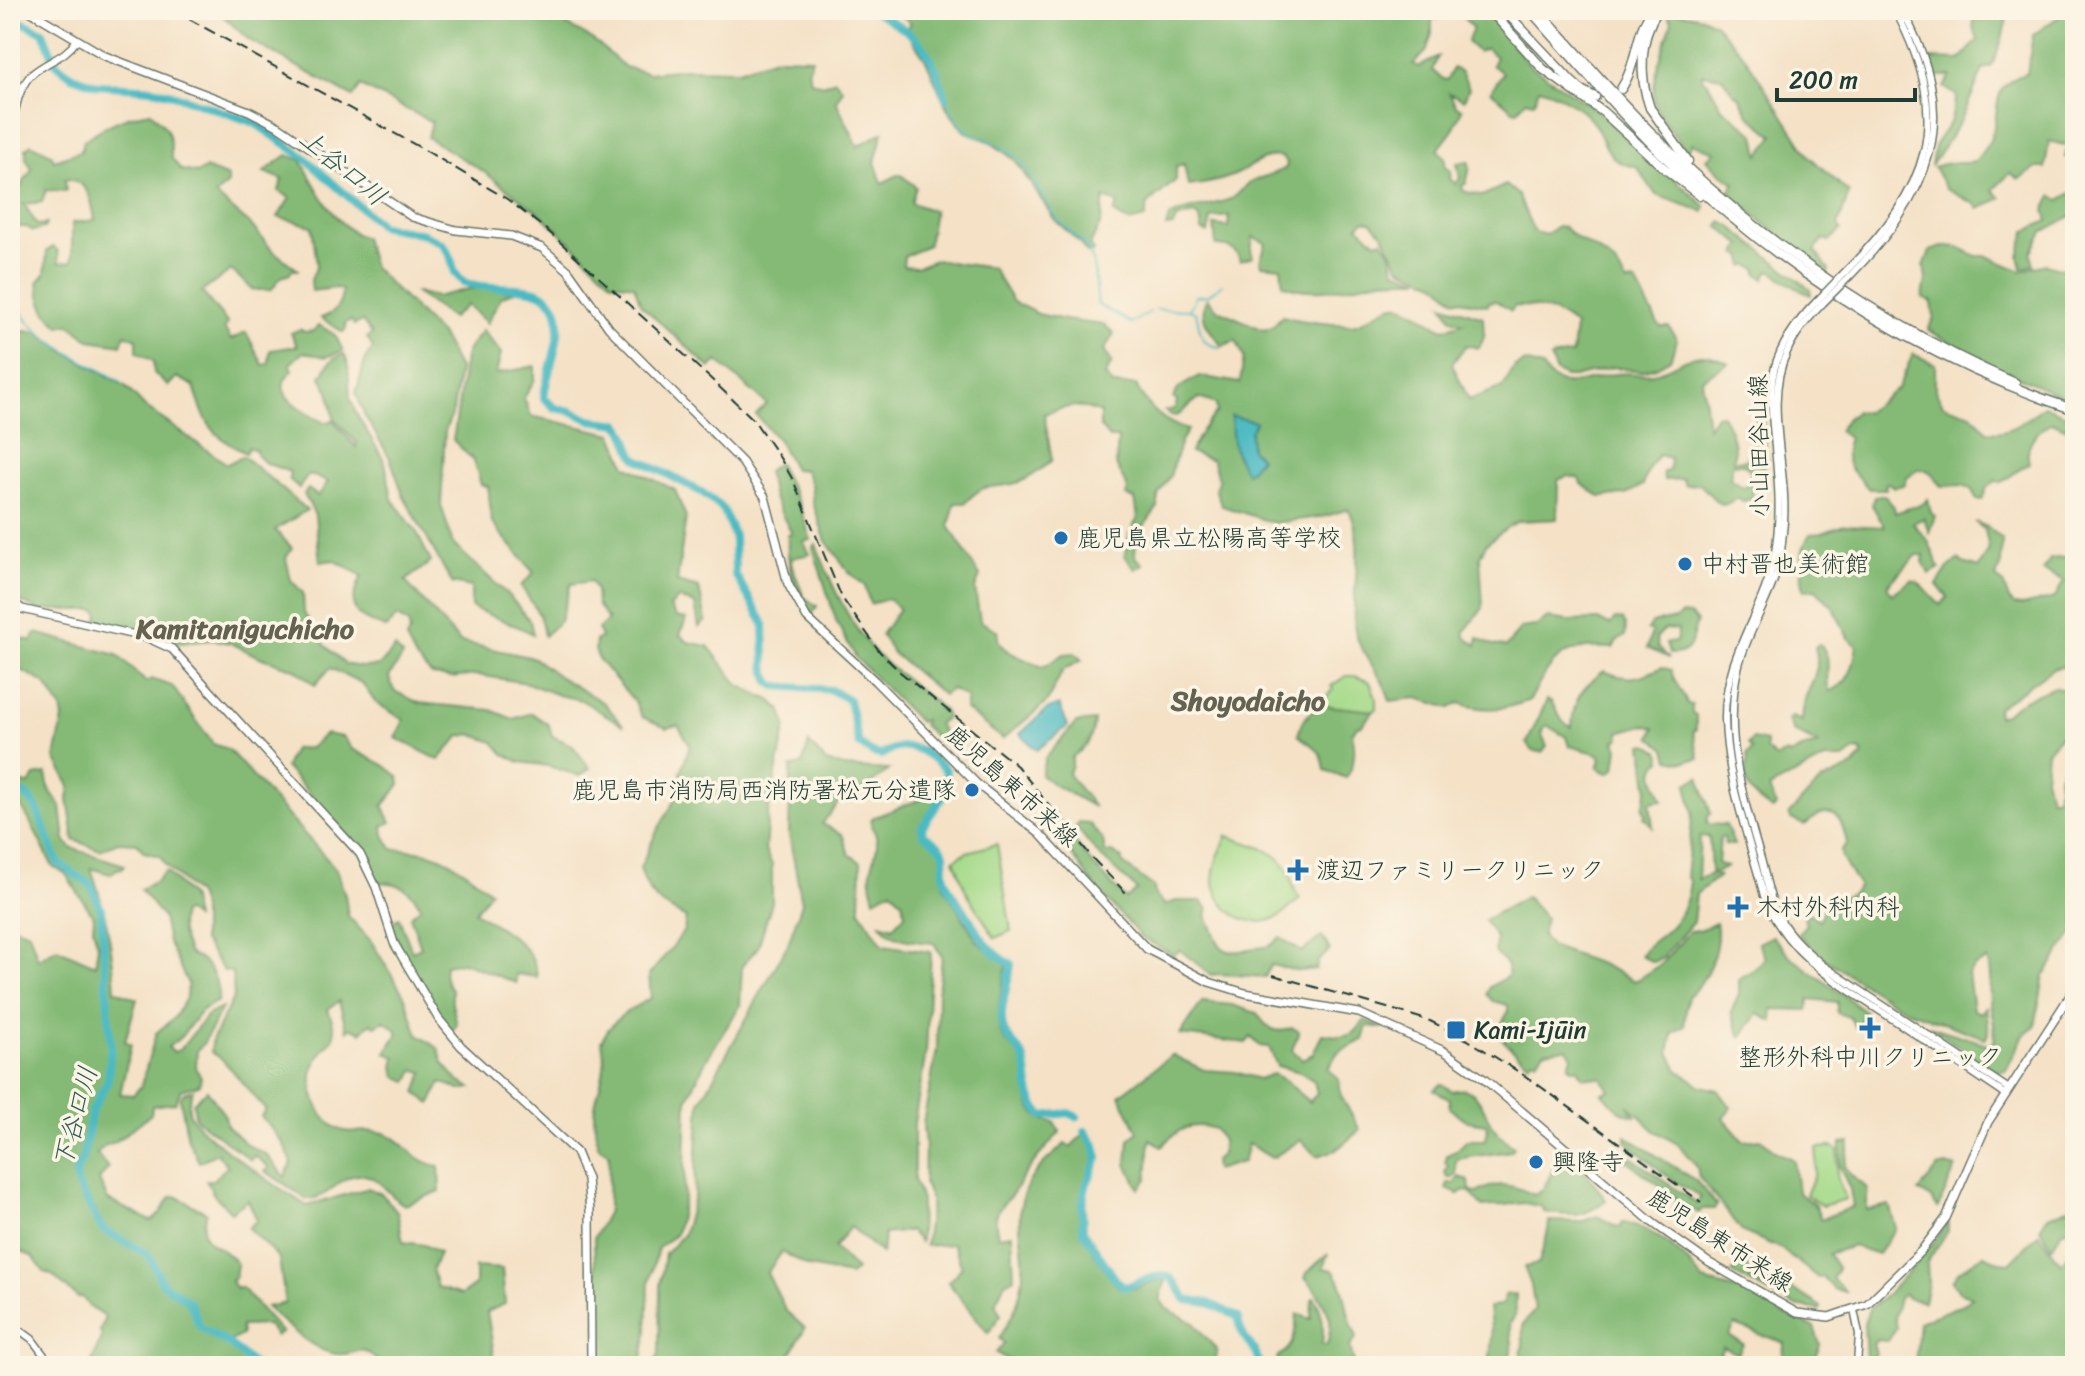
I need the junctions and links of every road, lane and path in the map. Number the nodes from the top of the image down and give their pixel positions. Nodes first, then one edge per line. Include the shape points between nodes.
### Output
1 (28, 10) edge
2 (1490, 10) edge
3 (1504, 10) edge
4 (1530, 10) edge
5 (1538, 10) edge
6 (1651, 10) edge
7 (1658, 10) edge
8 (1895, 10) edge
9 (1902, 10) edge
10 (77, 40) junction
11 (1621, 89) dead end
12 (1595, 97) dead end
13 (10, 134) edge
14 (1741, 214) junction
15 (1845, 276) junction
16 (1811, 279) junction
17 (2075, 409) edge
18 (10, 601) edge
19 (2075, 988) edge
20 (2007, 1092) junction
21 (1854, 1310) junction
22 (10, 1323) edge
23 (52, 1366) edge
24 (591, 1366) edge
25 (1857, 1366) edge

1 - 10 main road, 鹿児島東市来線
2 - 16 highway via 1543,69 1603,112 1736,226
3 - 12 highway via 1546,58
4 - 16 highway via 1672,164
5 - 14 highway via 1653,134
6 - 11 highway
7 - 14 highway via 1643,46 1650,108 1683,157
8 - 15 main road, 小山田谷山線 via 1924,77 1925,149 1898,212
9 - 15 main road, 小山田谷山線 via 1929,75 1931,151 1909,205
10 - 13 main road via 26,82
10 - 21 main road, 鹿児島東市来線 via 138,70 263,117 412,217 456,230 523,239 557,259 609,328 755,478 772,518 788,584 807,618 977,784 1040,834 1155,955 1226,988 1359,1013 1444,1051 1708,1262 1797,1313 1829,1317
14 - 17 highway via 1875,310 1968,362
15 - 20 main road, 小山田谷山線, bridge via 1794,338 1779,376 1783,533 1777,570 1739,666 1732,723 1737,767 1771,899 1798,947
16 - 17 highway via 1942,357
18 - 24 main road via 22,609 148,638 172,649 360,854 394,943 449,1033 572,1146 582,1163 589,1188
19 - 20 main road, 鹿児島東市来線
20 - 21 main road, 鹿児島東市来線 via 1936,1233 1883,1290
21 - 25 main road
22 - 23 main road via 32,1339

